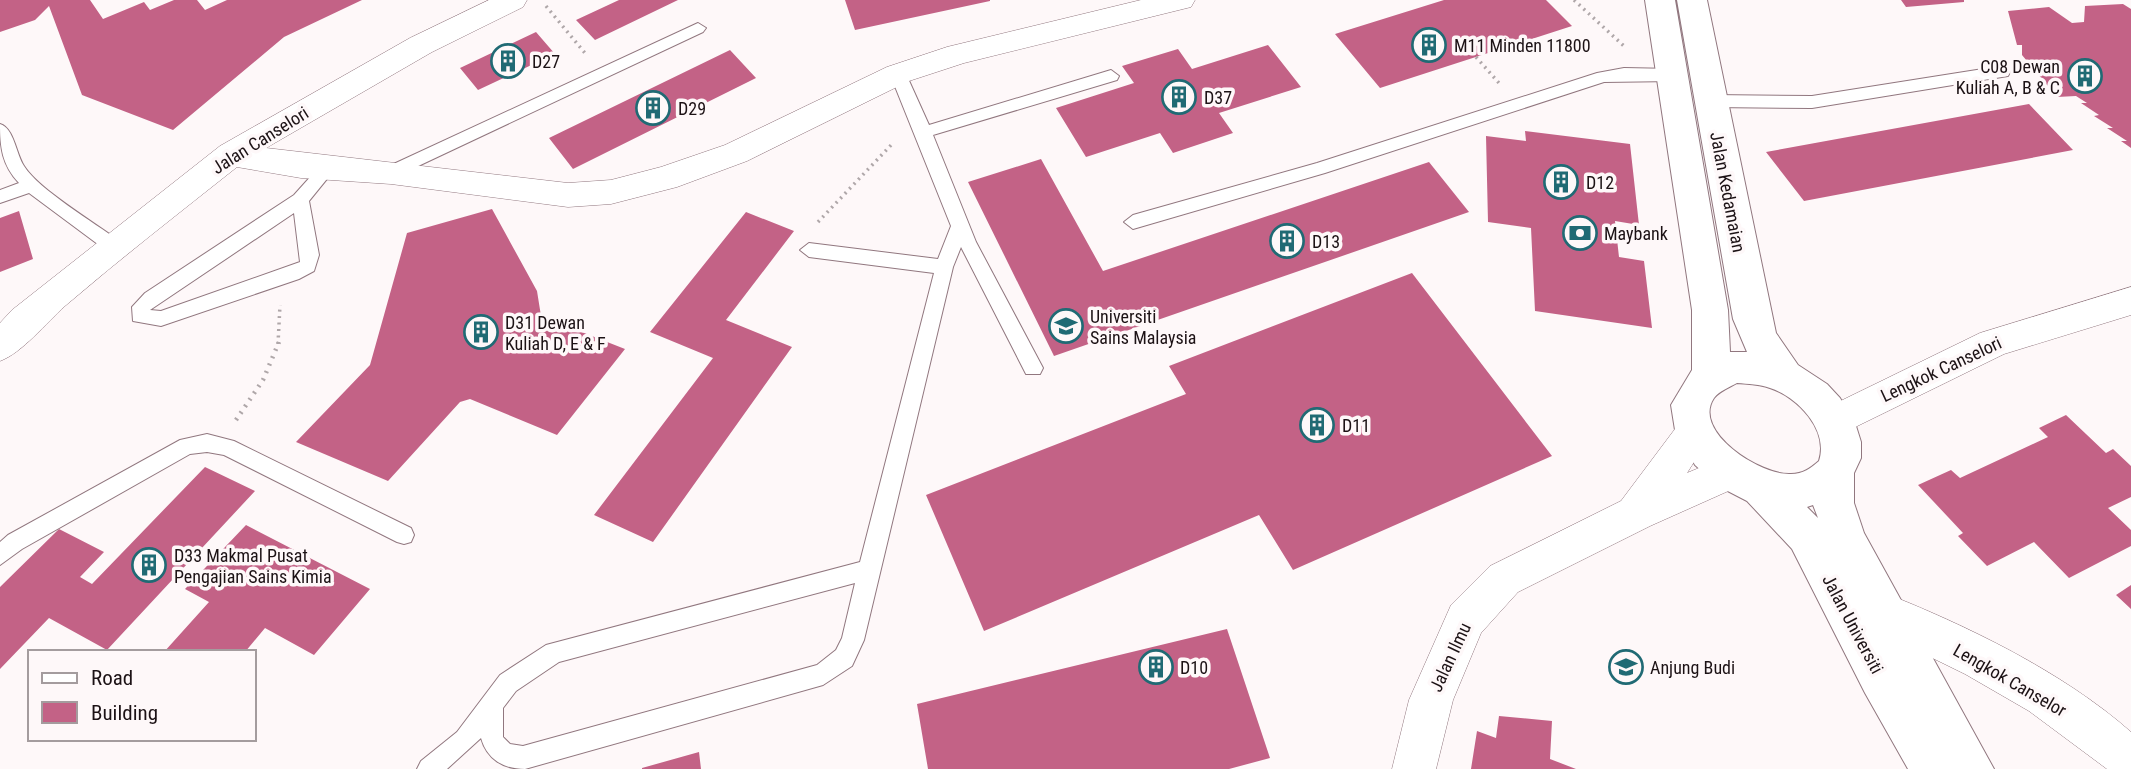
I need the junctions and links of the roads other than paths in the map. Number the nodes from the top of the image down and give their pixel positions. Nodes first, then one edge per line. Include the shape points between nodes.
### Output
1 (514, 0) edge
2 (1181, 0) edge
3 (1660, 0) edge
4 (1692, 0) edge
5 (698, 28) dead end
6 (2002, 72) dead end
7 (898, 74) junction
8 (1674, 75) junction
9 (1111, 76) dead end
10 (1711, 101) junction
11 (921, 124) junction
12 (0, 132) edge
13 (231, 154) junction
14 (327, 169) junction
15 (391, 172) junction
16 (31, 185) junction
17 (0, 197) edge
18 (300, 200) junction
19 (1133, 222) dead end
20 (960, 226) junction
21 (113, 246) junction
22 (809, 250) dead end
23 (944, 267) junction
24 (2129, 304) edge
25 (13, 322) edge
26 (0, 346) edge
27 (1033, 368) dead end
28 (1711, 374) junction
29 (1784, 376) junction
30 (1835, 421) junction
31 (1695, 432) junction
32 (1834, 473) junction
33 (1745, 480) junction
34 (1636, 513) junction
35 (404, 535) dead end
36 (0, 555) edge
37 (869, 570) junction
38 (1882, 612) junction
39 (492, 709) junction
40 (2131, 761) edge
41 (429, 769) edge
42 (1415, 769) edge
43 (1934, 769) edge
44 (1971, 769) edge

1 - 13 street, Jalan Canselori via 421,45
2 - 7 street via 958,54
3 - 8 street, Jalan Kedamaian
4 - 10 street, Jalan Kedamaian
5 - 15 lane
6 - 10 lane via 1812,102
7 - 11 lane
7 - 15 street via 736,153 611,192 569,195
8 - 19 lane via 1603,77 1320,169
8 - 28 street, Jalan Kedamaian via 1710,310
9 - 11 lane
10 - 29 street, Jalan Kedamaian via 1752,319 1759,339
11 - 20 lane
12 - 16 lane via 17,170
13 - 14 street
13 - 21 street, Jalan Canselori
14 - 15 street
14 - 18 lane
16 - 17 lane
16 - 21 lane
18 - 18 lane via 308,266 161,318 140,316 141,307 151,298
20 - 23 lane
20 - 27 lane
21 - 25 street, Jalan Canselori
22 - 23 lane
23 - 37 lane
24 - 30 street, Lengkok Canselori via 1993,343
25 - 26 street, Jalan Canselori
28 - 29 street via 1757,368
28 - 31 street via 1691,398
29 - 30 street via 1822,403
30 - 32 street via 1842,457
31 - 33 street via 1708,453
31 - 34 street, Jalan Ilmu
32 - 33 street via 1817,487 1791,491
32 - 38 street, Jalan Universiti via 1833,503 1841,527
33 - 34 street, Jalan Ilmu
33 - 43 street, Jalan Universiti via 1807,536
34 - 42 street, Jalan Ilmu via 1504,579 1466,619 1431,700
35 - 36 lane via 226,447 206,443 187,446 15,542
37 - 39 lane via 554,653 508,683
37 - 39 lane via 853,640 844,658 823,674 523,758 495,748 489,733
38 - 40 street, Lengkok Canselor via 2039,693 2111,741
38 - 44 street, Jalan Universiti
39 - 41 lane via 465,740

